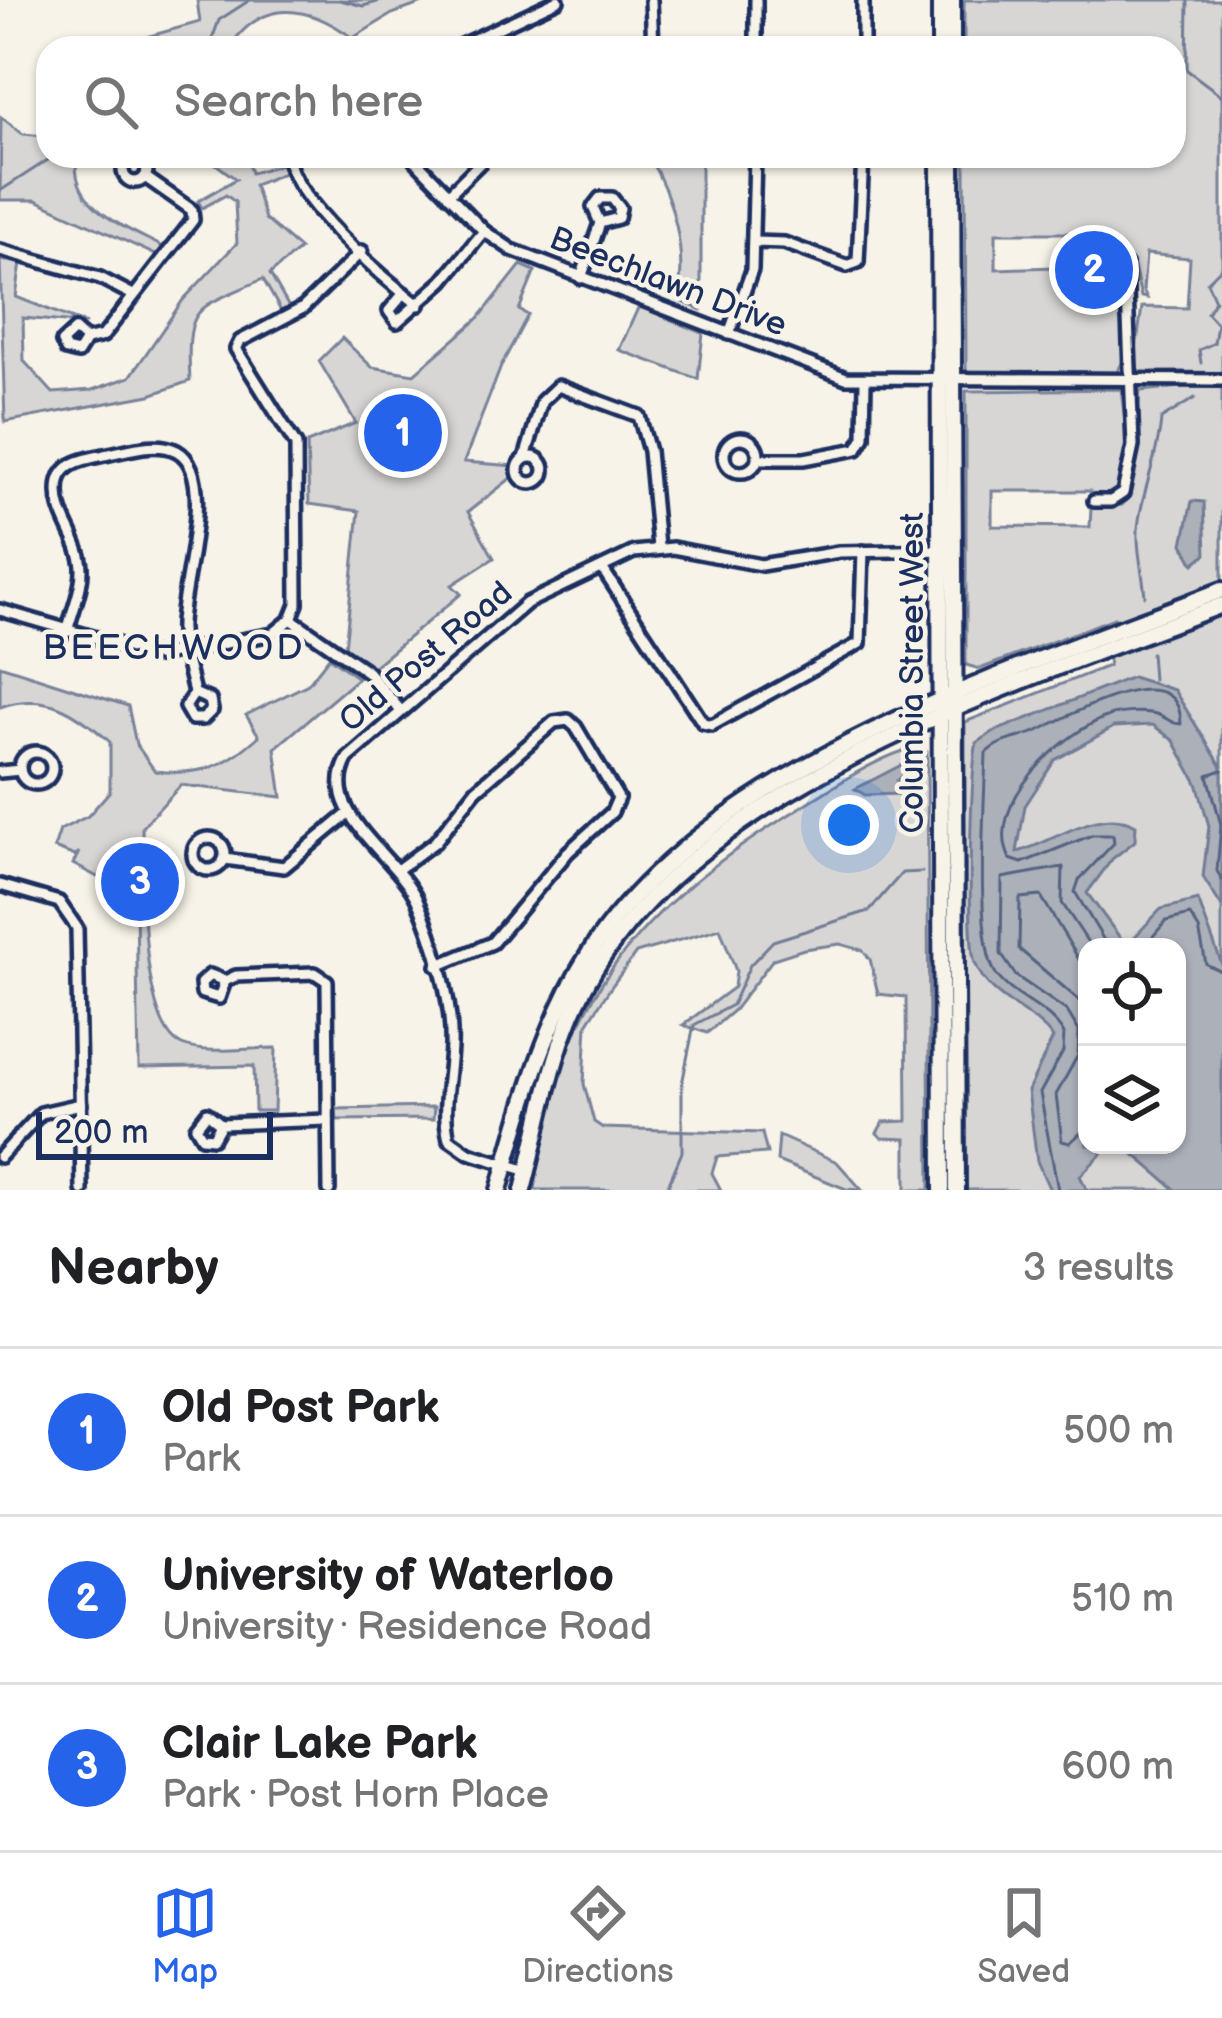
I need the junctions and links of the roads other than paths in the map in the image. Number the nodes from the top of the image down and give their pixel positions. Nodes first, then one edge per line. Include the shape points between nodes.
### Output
1 (558, 0) edge
2 (651, 0) edge
3 (756, 0) edge
4 (863, 0) edge
5 (940, 0) edge
6 (952, 0) edge
7 (480, 36) edge
8 (652, 36) edge
9 (756, 36) edge
10 (863, 36) edge
11 (940, 36) edge
12 (952, 36) edge
13 (292, 168) edge
14 (422, 168) edge
15 (475, 168) edge
16 (755, 168) edge
17 (862, 168) edge
18 (939, 168) edge
19 (952, 168) edge
20 (145, 177) dead end
21 (448, 195) junction
22 (600, 223) dead end
23 (484, 231) junction
24 (754, 242) junction
25 (0, 250) edge
26 (362, 251) junction
27 (1088, 259) dead end
28 (581, 278) junction
29 (404, 293) junction
30 (133, 295) junction
31 (418, 304) junction
32 (729, 334) junction
33 (86, 340) dead end
34 (1127, 377) junction
35 (865, 380) junction
36 (947, 380) junction
37 (1222, 380) edge
38 (525, 458) dead end
39 (758, 459) dead end
40 (1094, 501) dead end
41 (658, 547) junction
42 (946, 550) junction
43 (862, 551) junction
44 (602, 568) junction
45 (1222, 590) edge
46 (1222, 604) edge
47 (0, 610) edge
48 (291, 619) junction
49 (67, 632) junction
50 (185, 652) junction
51 (194, 693) dead end
52 (948, 705) junction
53 (400, 711) junction
54 (20, 770) dead end
55 (0, 772) edge
56 (350, 813) junction
57 (225, 859) dead end
58 (398, 869) junction
59 (0, 885) edge
60 (437, 966) junction
61 (224, 981) dead end
62 (81, 1104) junction
63 (328, 1120) junction
64 (221, 1124) dead end
65 (0, 1157) edge
66 (506, 1165) junction
67 (528, 1172) junction
68 (82, 1190) edge
69 (329, 1190) edge
70 (499, 1190) edge
71 (523, 1190) edge
72 (942, 1190) edge
73 (956, 1190) edge

1 - 7 street
2 - 8 street
3 - 9 street
4 - 10 street
5 - 11 main road
6 - 12 main road
13 - 26 street via 300,190
14 - 21 street, Beechlawn Drive
15 - 21 street
16 - 24 street
17 - 24 street via 862,248 854,265
18 - 36 main road, Columbia Street West
19 - 36 main road, Columbia Street West
20 - 30 street via 194,216
21 - 23 street, Beechlawn Drive
22 - 28 street
23 - 28 street, Beechlawn Drive
23 - 31 street
24 - 32 street
25 - 30 street
26 - 29 street
26 - 48 street via 302,308 236,349 296,445
27 - 34 street via 1119,260 1130,274
28 - 32 street, Beechlawn Drive
29 - 31 street
29 - 31 street via 390,317 405,320
30 - 33 street via 104,336
32 - 35 street, Beechlawn Drive via 819,371
34 - 36 street, Beechlawn Drive
34 - 37 street, Beechlawn Drive
34 - 40 street via 1130,473 1117,499
35 - 36 street, Beechlawn Drive
35 - 39 street via 857,449
36 - 42 main road, Columbia Street West
38 - 41 street via 552,388 566,386 636,414 645,428
41 - 43 street via 761,566
41 - 44 street, Old Post Road
42 - 43 street
42 - 52 main road, Columbia Street West
43 - 44 street via 860,643 712,725 703,723
44 - 53 street, Old Post Road via 527,603
45 - 52 main road
46 - 52 main road
47 - 49 street
48 - 50 street via 273,634
48 - 53 street via 368,672
49 - 50 street via 138,653
49 - 50 street via 82,569 59,480 81,460 166,448 189,465 194,500
50 - 51 street
52 - 66 main road via 861,736 787,778 718,825 630,903 564,998
52 - 67 main road via 726,836 619,934 569,1021
52 - 72 main road, Columbia Street West
52 - 73 main road, Columbia Street West
53 - 56 street, Old Post Road via 342,768 340,793
54 - 55 street
56 - 57 street via 284,867
56 - 58 street
58 - 60 street via 416,896
58 - 60 street via 554,722 576,727 618,798 492,943
59 - 62 street via 59,902 77,928
60 - 66 street via 450,1025 449,1139
61 - 63 street via 324,976
62 - 65 street via 41,1113
62 - 68 street
63 - 64 street
63 - 69 street
66 - 67 street
66 - 70 main road
67 - 71 main road

